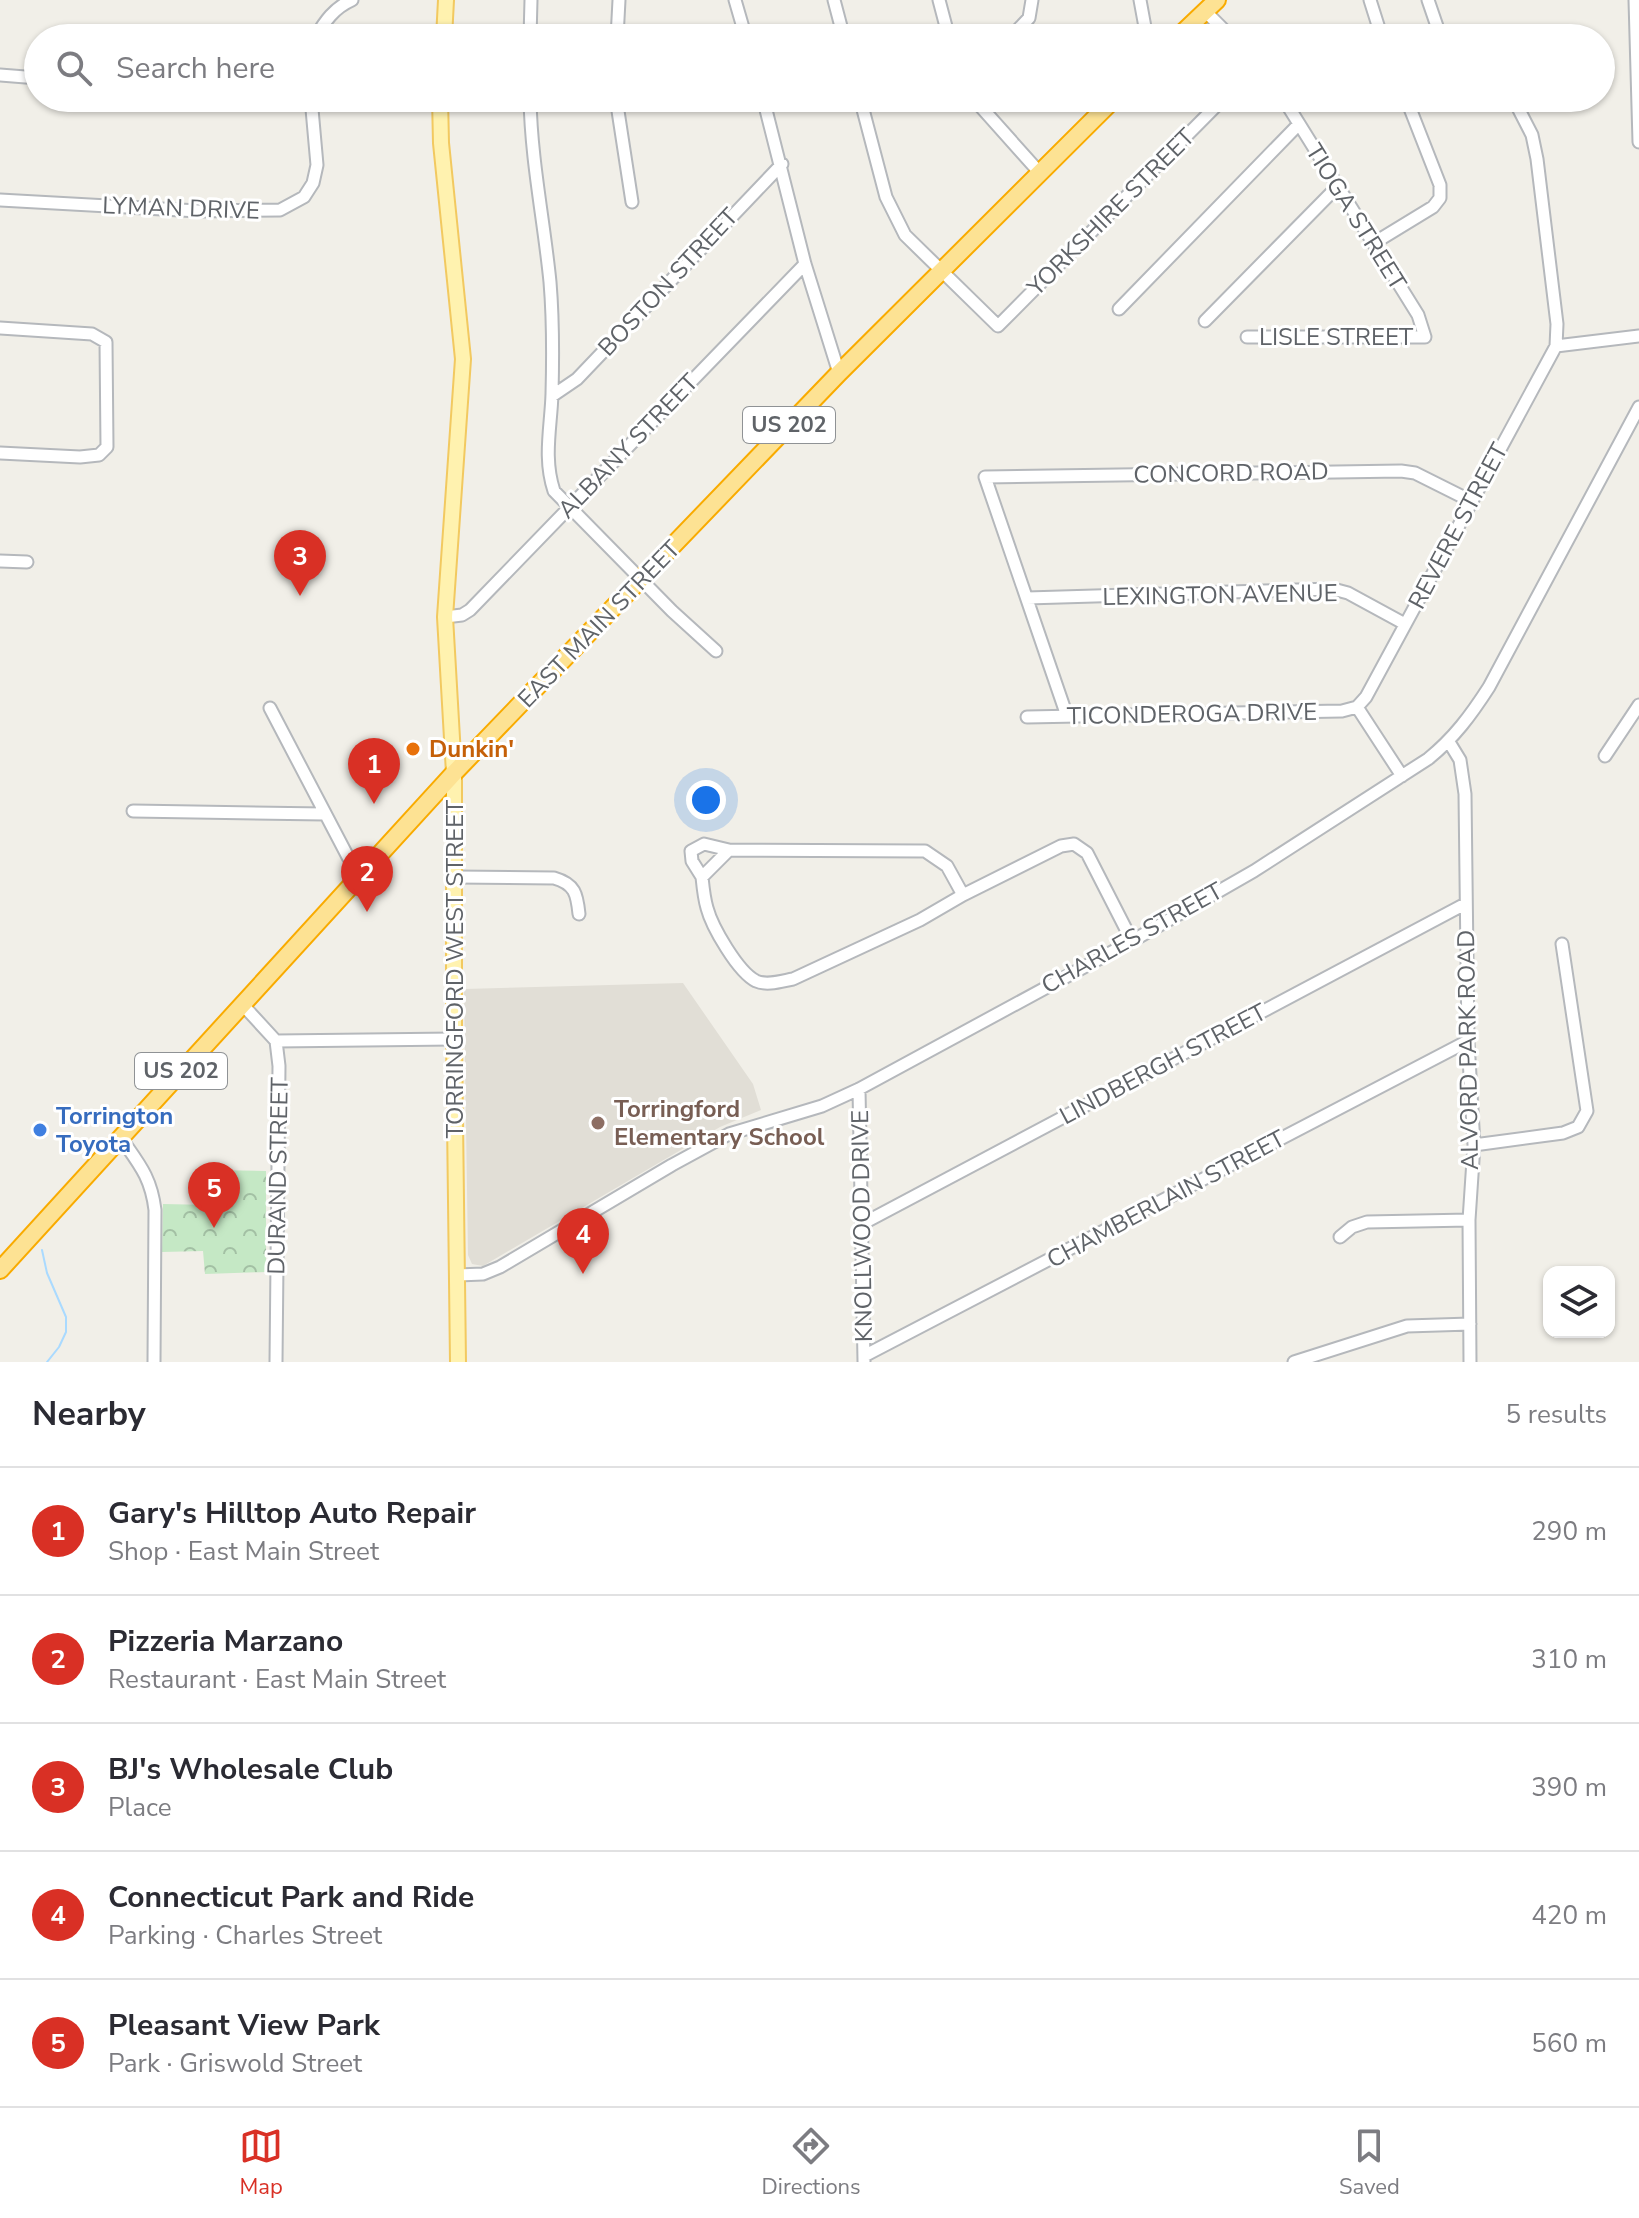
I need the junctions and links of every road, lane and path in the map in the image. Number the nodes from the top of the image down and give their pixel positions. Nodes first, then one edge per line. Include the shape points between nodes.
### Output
1 (352, 0) edge
2 (446, 0) edge
3 (531, 0) edge
4 (619, 0) edge
5 (735, 0) edge
6 (834, 0) edge
7 (939, 0) edge
8 (1032, 0) edge
9 (1140, 0) edge
10 (1370, 0) edge
11 (1428, 0) edge
12 (1635, 0) edge
13 (337, 3) edge
14 (1211, 6) edge
15 (323, 24) edge
16 (445, 24) edge
17 (530, 24) edge
18 (618, 24) edge
19 (742, 24) edge
20 (840, 24) edge
21 (945, 24) edge
22 (1023, 24) edge
23 (1144, 24) edge
24 (1192, 24) edge
25 (1223, 24) edge
26 (1378, 24) edge
27 (1436, 24) edge
28 (0, 75) edge
29 (24, 77) edge
30 (312, 112) edge
31 (440, 112) edge
32 (530, 112) edge
33 (618, 112) edge
34 (767, 112) edge
35 (864, 112) edge
36 (986, 112) edge
37 (1101, 112) edge
38 (1210, 112) edge
39 (1292, 112) edge
40 (1411, 112) edge
41 (1520, 112) edge
42 (1299, 124) junction
43 (1639, 142) edge
44 (782, 164) junction
45 (1040, 173) junction
46 (1337, 187) junction
47 (0, 200) edge
48 (632, 202) dead end
49 (1374, 243) junction
50 (805, 264) junction
51 (942, 274) junction
52 (1119, 309) dead end
53 (1205, 321) dead end
54 (0, 328) edge
55 (1639, 336) edge
56 (1247, 337) dead end
57 (1425, 337) joint
58 (1556, 346) junction
59 (839, 373) junction
60 (552, 396) junction
61 (1639, 407) edge
62 (0, 453) edge
63 (1471, 501) junction
64 (570, 506) junction
65 (0, 561) edge
66 (27, 562) dead end
67 (642, 581) junction
68 (1027, 598) junction
69 (445, 617) junction
70 (1405, 624) junction
71 (716, 651) dead end
72 (1639, 705) edge
73 (1357, 707) junction
74 (270, 708) dead end
75 (1067, 716) junction
76 (1027, 717) dead end
77 (1449, 742) junction
78 (1605, 756) dead end
79 (454, 773) junction
80 (1402, 776) junction
81 (133, 811) dead end
82 (324, 814) junction
83 (729, 850) junction
84 (363, 873) junction
85 (455, 877) junction
86 (702, 877) junction
87 (963, 895) junction
88 (1465, 904) junction
89 (579, 914) dead end
90 (1132, 941) junction
91 (1562, 944) dead end
92 (242, 1004) junction
93 (454, 1039) junction
94 (276, 1041) junction
95 (1468, 1041) junction
96 (859, 1089) junction
97 (121, 1138) junction
98 (1474, 1145) junction
99 (1469, 1220) junction
100 (862, 1224) junction
101 (1340, 1237) dead end
102 (0, 1270) edge
103 (458, 1275) junction
104 (1470, 1324) junction
105 (864, 1359) edge
106 (154, 1362) edge
107 (276, 1362) edge
108 (458, 1362) edge
109 (1294, 1362) edge
110 (1470, 1362) edge

1 - 13 street
2 - 16 main road
3 - 17 street
4 - 18 street
5 - 19 street
6 - 20 street
7 - 21 street
8 - 22 street
9 - 23 street
10 - 26 street
11 - 27 street
12 - 43 street
13 - 15 street
14 - 24 highway
14 - 25 street
28 - 29 street
30 - 47 street, LYMAN DRIVE via 317,165 313,183 304,197 280,210
31 - 69 main road, TORRINGFORD WEST STREET via 463,359
32 - 60 street via 550,284
33 - 48 street
34 - 44 street
35 - 51 street via 886,197 905,235
36 - 45 street
37 - 45 highway, EAST MAIN STREET / US 202
38 - 51 street, YORKSHIRE STREET via 998,326
39 - 42 street, TIOGA STREET
40 - 49 street via 1440,185 1440,198
41 - 58 street via 1537,159
42 - 46 street, TIOGA STREET
42 - 52 street
44 - 50 street
44 - 60 street, BOSTON STREET via 577,379
45 - 51 highway, EAST MAIN STREET / US 202
46 - 49 street, TIOGA STREET
46 - 53 street
49 - 57 street, TIOGA STREET via 1418,315
50 - 59 street
50 - 64 street, ALBANY STREET
51 - 59 highway, EAST MAIN STREET / US 202
54 - 62 street via 92,334 106,342 107,358 107,447 99,455
55 - 58 street
56 - 57 street, LISLE STREET
58 - 63 street, REVERE STREET
59 - 67 highway, EAST MAIN STREET / US 202
60 - 64 street via 548,474 554,491
61 - 77 street, CHARLES STREET via 1489,687
63 - 68 street, CONCORD ROAD via 1401,471 985,477
63 - 70 street, REVERE STREET
64 - 67 street
64 - 69 street, ALBANY STREET via 470,610
65 - 66 street
67 - 71 street
67 - 79 highway, EAST MAIN STREET / US 202
68 - 70 street, LEXINGTON AVENUE via 1333,589
68 - 75 street
69 - 79 main road, TORRINGFORD WEST STREET
70 - 73 street, REVERE STREET
72 - 78 street
73 - 75 street, TICONDEROGA DRIVE
73 - 80 street
74 - 82 street
75 - 76 street, TICONDEROGA DRIVE
77 - 80 street, CHARLES STREET
77 - 88 street, ALVORD PARK ROAD via 1460,760 1465,794
79 - 84 highway, EAST MAIN STREET / US 202
79 - 85 main road, TORRINGFORD WEST STREET
80 - 90 street, CHARLES STREET
81 - 82 street
82 - 84 street
83 - 86 street
83 - 86 street via 704,844 691,851
83 - 87 street via 925,851 947,866
84 - 92 highway, EAST MAIN STREET / US 202
85 - 89 street via 554,878 576,892
85 - 93 main road, TORRINGFORD WEST STREET
86 - 87 street via 715,930 758,982 793,979
87 - 90 street via 1074,844 1087,853
88 - 95 street, ALVORD PARK ROAD
88 - 100 street, LINDBERGH STREET
90 - 96 street, CHARLES STREET
91 - 98 street via 1587,1111 1578,1127 1563,1133
92 - 94 street
92 - 97 highway, EAST MAIN STREET / US 202
93 - 94 street
93 - 103 main road, TORRINGFORD WEST STREET
94 - 107 street, DURAND STREET
95 - 98 street, ALVORD PARK ROAD
95 - 105 street, CHAMBERLAIN STREET
96 - 100 street, KNOLLWOOD DRIVE
96 - 103 street, CHARLES STREET via 729,1134 500,1267
97 - 102 highway, EAST MAIN STREET / US 202
97 - 106 street via 152,1186
98 - 99 street, ALVORD PARK ROAD
99 - 101 street via 1367,1222
99 - 104 street, ALVORD PARK ROAD
100 - 105 street, KNOLLWOOD DRIVE
103 - 108 main road, TORRINGFORD WEST STREET
104 - 109 street via 1407,1326
104 - 110 street, ALVORD PARK ROAD

